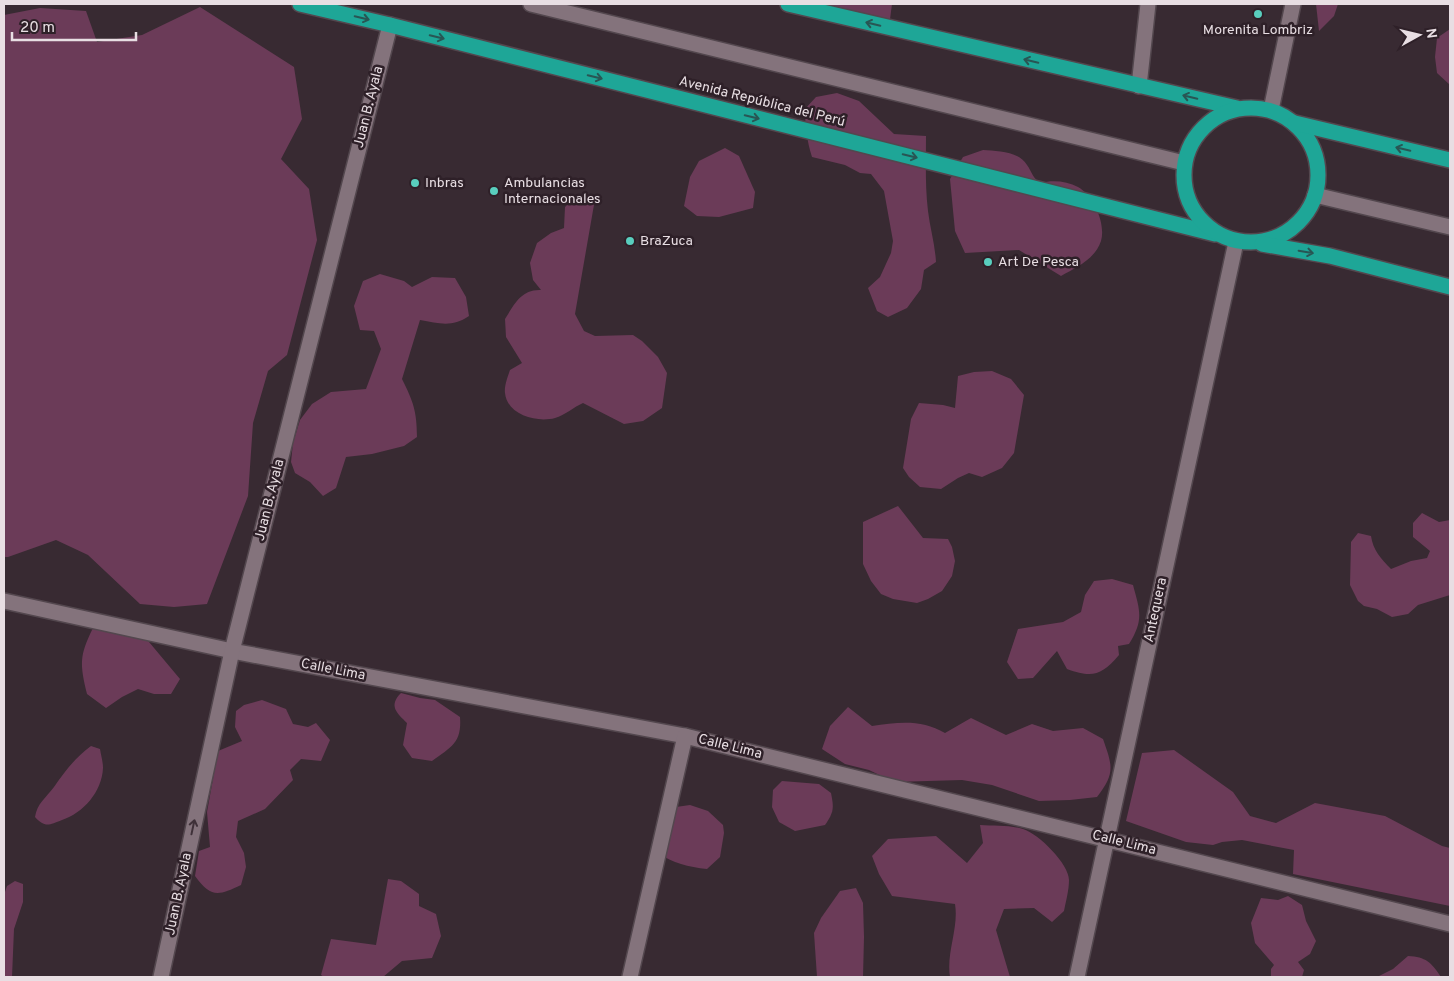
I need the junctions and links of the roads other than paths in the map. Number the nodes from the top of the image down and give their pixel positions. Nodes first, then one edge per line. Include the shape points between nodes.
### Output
1 (300, 4) edge
2 (531, 4) edge
3 (788, 4) edge
4 (1148, 4) edge
5 (1293, 4) edge
6 (390, 25) junction
7 (1139, 86) junction
8 (1237, 108) junction
9 (1271, 110) junction
10 (1294, 123) junction
11 (1450, 160) edge
12 (1184, 163) junction
13 (1315, 195) junction
14 (1450, 227) edge
15 (1215, 234) junction
16 (1236, 242) junction
17 (1258, 243) junction
18 (1450, 287) edge
19 (4, 601) edge
20 (232, 651) junction
21 (685, 736) junction
22 (1106, 839) junction
23 (1450, 924) edge
24 (161, 977) edge
25 (630, 977) edge
26 (1077, 977) edge

1 -> 6 highway, Avenida República del Perú
2 - 12 street
7 -> 3 highway
4 - 7 street
5 - 9 street
6 -> 15 highway, Avenida República del Perú
6 - 20 street, Juan B. Ayala
8 -> 7 highway
8 - 9 highway
8 - 12 highway via 1218,115 1202,128 1190,144
9 - 10 highway
11 -> 10 highway
10 - 13 highway via 1309,140 1317,162
12 - 15 highway via 1184,184 1189,203
13 - 14 street
13 - 17 highway via 1312,206 1298,224 1280,237
15 - 16 highway
16 - 17 highway
16 - 22 street, Antequera
17 -> 18 highway via 1330,256
19 - 20 street, Calle Lima
20 - 21 street, Calle Lima
24 -> 20 street, Juan B. Ayala
21 - 22 street, Calle Lima
21 - 25 street
22 - 23 street, Calle Lima
22 - 26 street, Antequera

